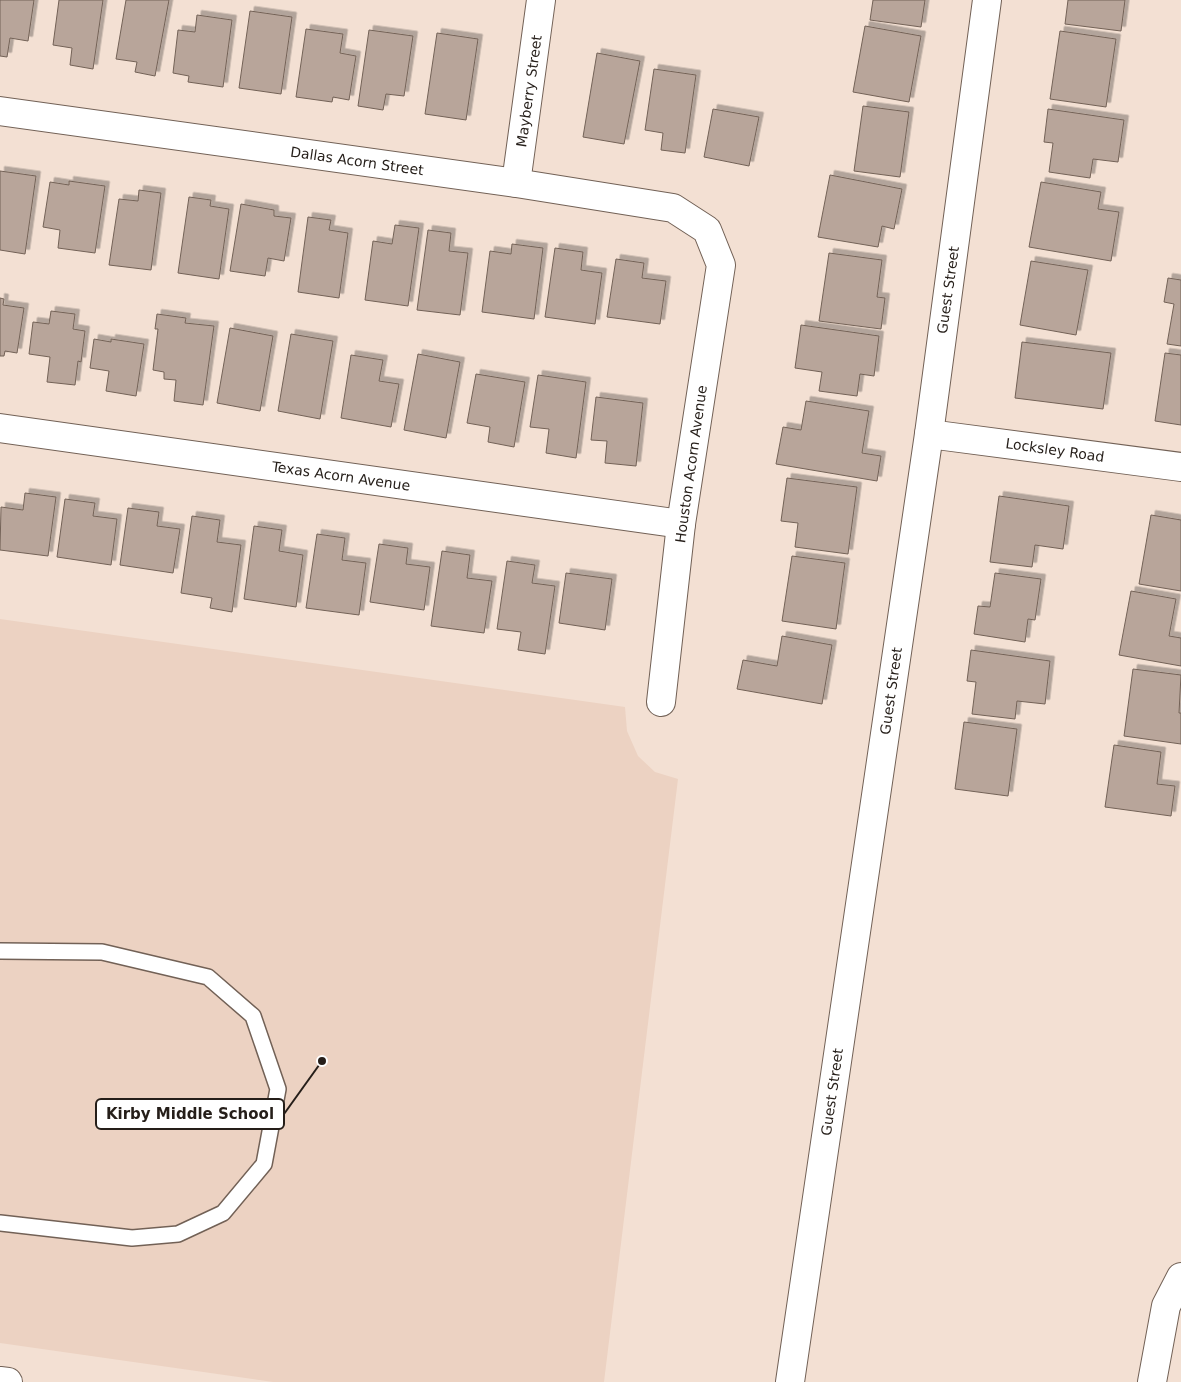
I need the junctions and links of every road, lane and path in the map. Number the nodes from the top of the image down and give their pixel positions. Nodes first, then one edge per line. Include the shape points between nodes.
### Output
1 (541, 0) edge
2 (987, 0) edge
3 (0, 111) edge
4 (516, 183) junction
5 (707, 230) joint
6 (0, 428) edge
7 (929, 434) junction
8 (1181, 467) edge
9 (681, 524) junction
10 (661, 702) dead end
11 (0, 951) edge
12 (0, 1223) edge
13 (1181, 1277) edge
14 (0, 1381) edge
15 (8, 1382) edge
16 (790, 1382) edge
17 (1152, 1382) edge

1 - 4 street, Mayberry Street
2 - 7 street, Guest Street
3 - 4 street, Dallas Acorn Street
4 - 5 street, Dallas Acorn Street via 673,208
5 - 9 street, Houston Acorn Avenue via 721,265
6 - 9 street, Texas Acorn Avenue
7 - 8 street, Locksley Road
7 - 16 street, Guest Street
9 - 10 street, Houston Acorn Avenue
11 - 12 lane via 102,952 208,977 253,1016 278,1089 264,1164 223,1213 178,1234 132,1238
13 - 17 street via 1166,1306
14 - 15 street

